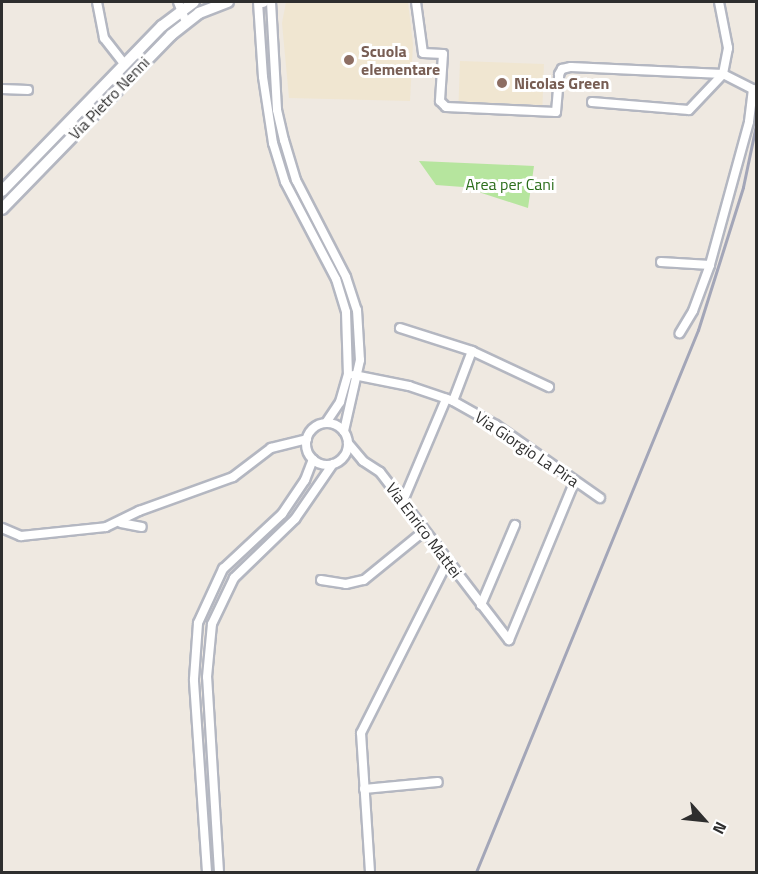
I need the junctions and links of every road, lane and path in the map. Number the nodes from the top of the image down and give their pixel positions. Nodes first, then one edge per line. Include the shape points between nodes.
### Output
1 (97, 2) edge
2 (194, 2) edge
3 (228, 2) edge
4 (261, 2) edge
5 (271, 2) edge
6 (416, 2) edge
7 (719, 2) edge
8 (179, 6) edge
9 (186, 22) junction
10 (125, 65) junction
11 (723, 74) junction
12 (274, 75) junction
13 (263, 77) junction
14 (2, 89) edge
15 (28, 90) dead end
16 (592, 102) dead end
17 (2, 191) edge
18 (2, 209) edge
19 (662, 262) dead end
20 (710, 265) junction
21 (399, 328) dead end
22 (680, 333) dead end
23 (472, 351) junction
24 (348, 374) junction
25 (358, 376) junction
26 (549, 387) dead end
27 (449, 400) junction
28 (326, 423) junction
29 (344, 431) junction
30 (307, 439) junction
31 (348, 443) junction
32 (288, 446) junction
33 (311, 457) junction
34 (363, 460) junction
35 (336, 462) junction
36 (575, 481) junction
37 (600, 498) dead end
38 (403, 501) junction
39 (120, 523) junction
40 (515, 525) dead end
41 (142, 527) dead end
42 (2, 528) edge
43 (424, 531) junction
44 (447, 563) junction
45 (321, 580) dead end
46 (481, 604) junction
47 (438, 782) dead end
48 (364, 789) junction
49 (207, 873) edge
50 (219, 873) edge
51 (370, 873) edge

1 - 10 street via 105,38
2 - 8 street, Via Pietro Nenni
3 - 9 street, Via Pietro Nenni
4 - 13 street
5 - 12 street
6 - 11 street via 423,52 442,54 440,100 444,106 556,112 562,69
7 - 11 street via 728,48
8 - 9 street
8 - 10 street, Via Pietro Nenni
9 - 18 street, Via Pietro Nenni
10 - 17 street, Via Pietro Nenni
11 - 16 street via 689,111
11 - 20 street via 753,89 749,123
12 - 13 street
12 - 25 street via 284,140 296,180 346,277 357,310
13 - 24 street via 273,143 285,182 336,279 346,312
14 - 15 street
19 - 20 street
20 - 22 street via 693,311
21 - 23 street
23 - 26 street
23 - 27 street
24 - 25 street, Via Giorgio La Pira
24 - 28 street via 336,409
25 - 27 street, Via Giorgio La Pira via 409,386
25 - 29 street
27 - 36 street, Via Giorgio La Pira via 496,425
27 - 38 street
28 - 29 street
28 - 30 street via 314,428
29 - 31 street
30 - 32 street
30 - 33 street
31 - 34 street, Via Enrico Mattei
31 - 35 street
32 - 33 street
32 - 39 street via 272,448 233,477 139,511
33 - 35 street
33 - 49 street via 305,480 282,514 223,569 198,623 194,679
34 - 35 street
34 - 38 street, Via Enrico Mattei via 380,472
35 - 50 street via 295,519 234,578 212,624 207,677
36 - 37 street, Via Giorgio La Pira
36 - 46 street, Via Enrico Mattei via 509,640
38 - 43 street, Via Enrico Mattei
39 - 41 street
39 - 42 street via 21,536
40 - 46 street
43 - 44 street, Via Enrico Mattei
43 - 45 street via 364,580 346,584
44 - 46 street, Via Enrico Mattei
44 - 48 street via 361,733
47 - 48 street
48 - 51 street

